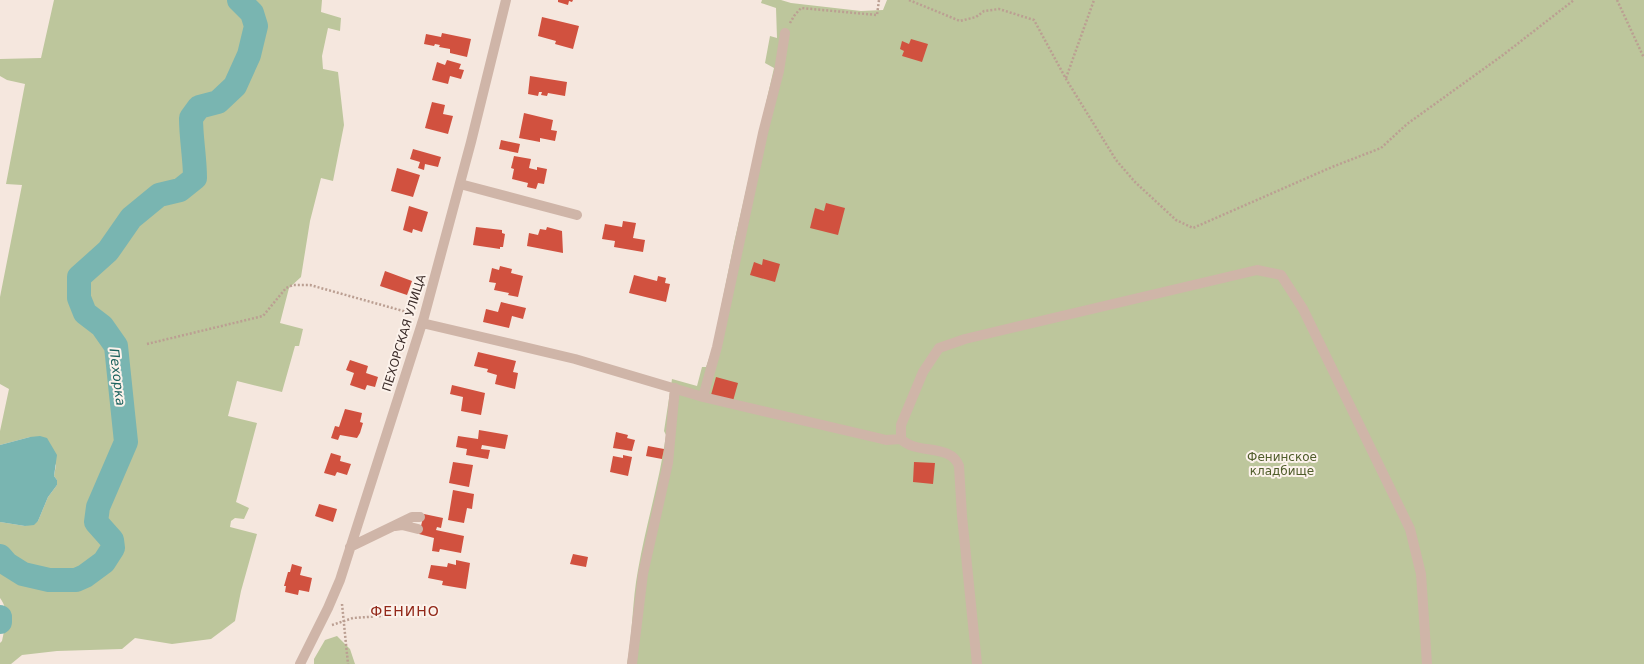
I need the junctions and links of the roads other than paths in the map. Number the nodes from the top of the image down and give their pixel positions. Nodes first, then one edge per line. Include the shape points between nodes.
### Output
1 (506, 0) edge
2 (785, 33) road end
3 (460, 184) junction
4 (577, 215) dead end
5 (423, 320) junction
6 (675, 388) junction
7 (703, 397) junction
8 (901, 438) junction
9 (420, 518) dead end
10 (395, 526) junction
11 (418, 529) dead end
12 (350, 547) junction
13 (300, 664) edge
14 (632, 664) edge
15 (977, 664) edge
16 (1427, 664) edge

1 - 3 street, ПЕХОРСКАЯ УЛИЦА
2 - 7 street via 779,71 763,133 717,347
3 - 4 street
3 - 5 street, ПЕХОРСКАЯ УЛИЦА
5 - 6 street
5 - 12 street, ПЕХОРСКАЯ УЛИЦА
6 - 7 street
6 - 14 street via 668,463 643,574
7 - 8 street via 886,440
8 - 15 street via 907,445 951,454 957,461
8 - 16 street via 901,425 923,372 939,348 965,339 1257,270 1281,275 1303,309 1410,529 1421,574
9 - 10 street via 412,517
10 - 11 street
10 - 12 street
12 - 13 street, ПЕХОРСКАЯ УЛИЦА via 340,580

